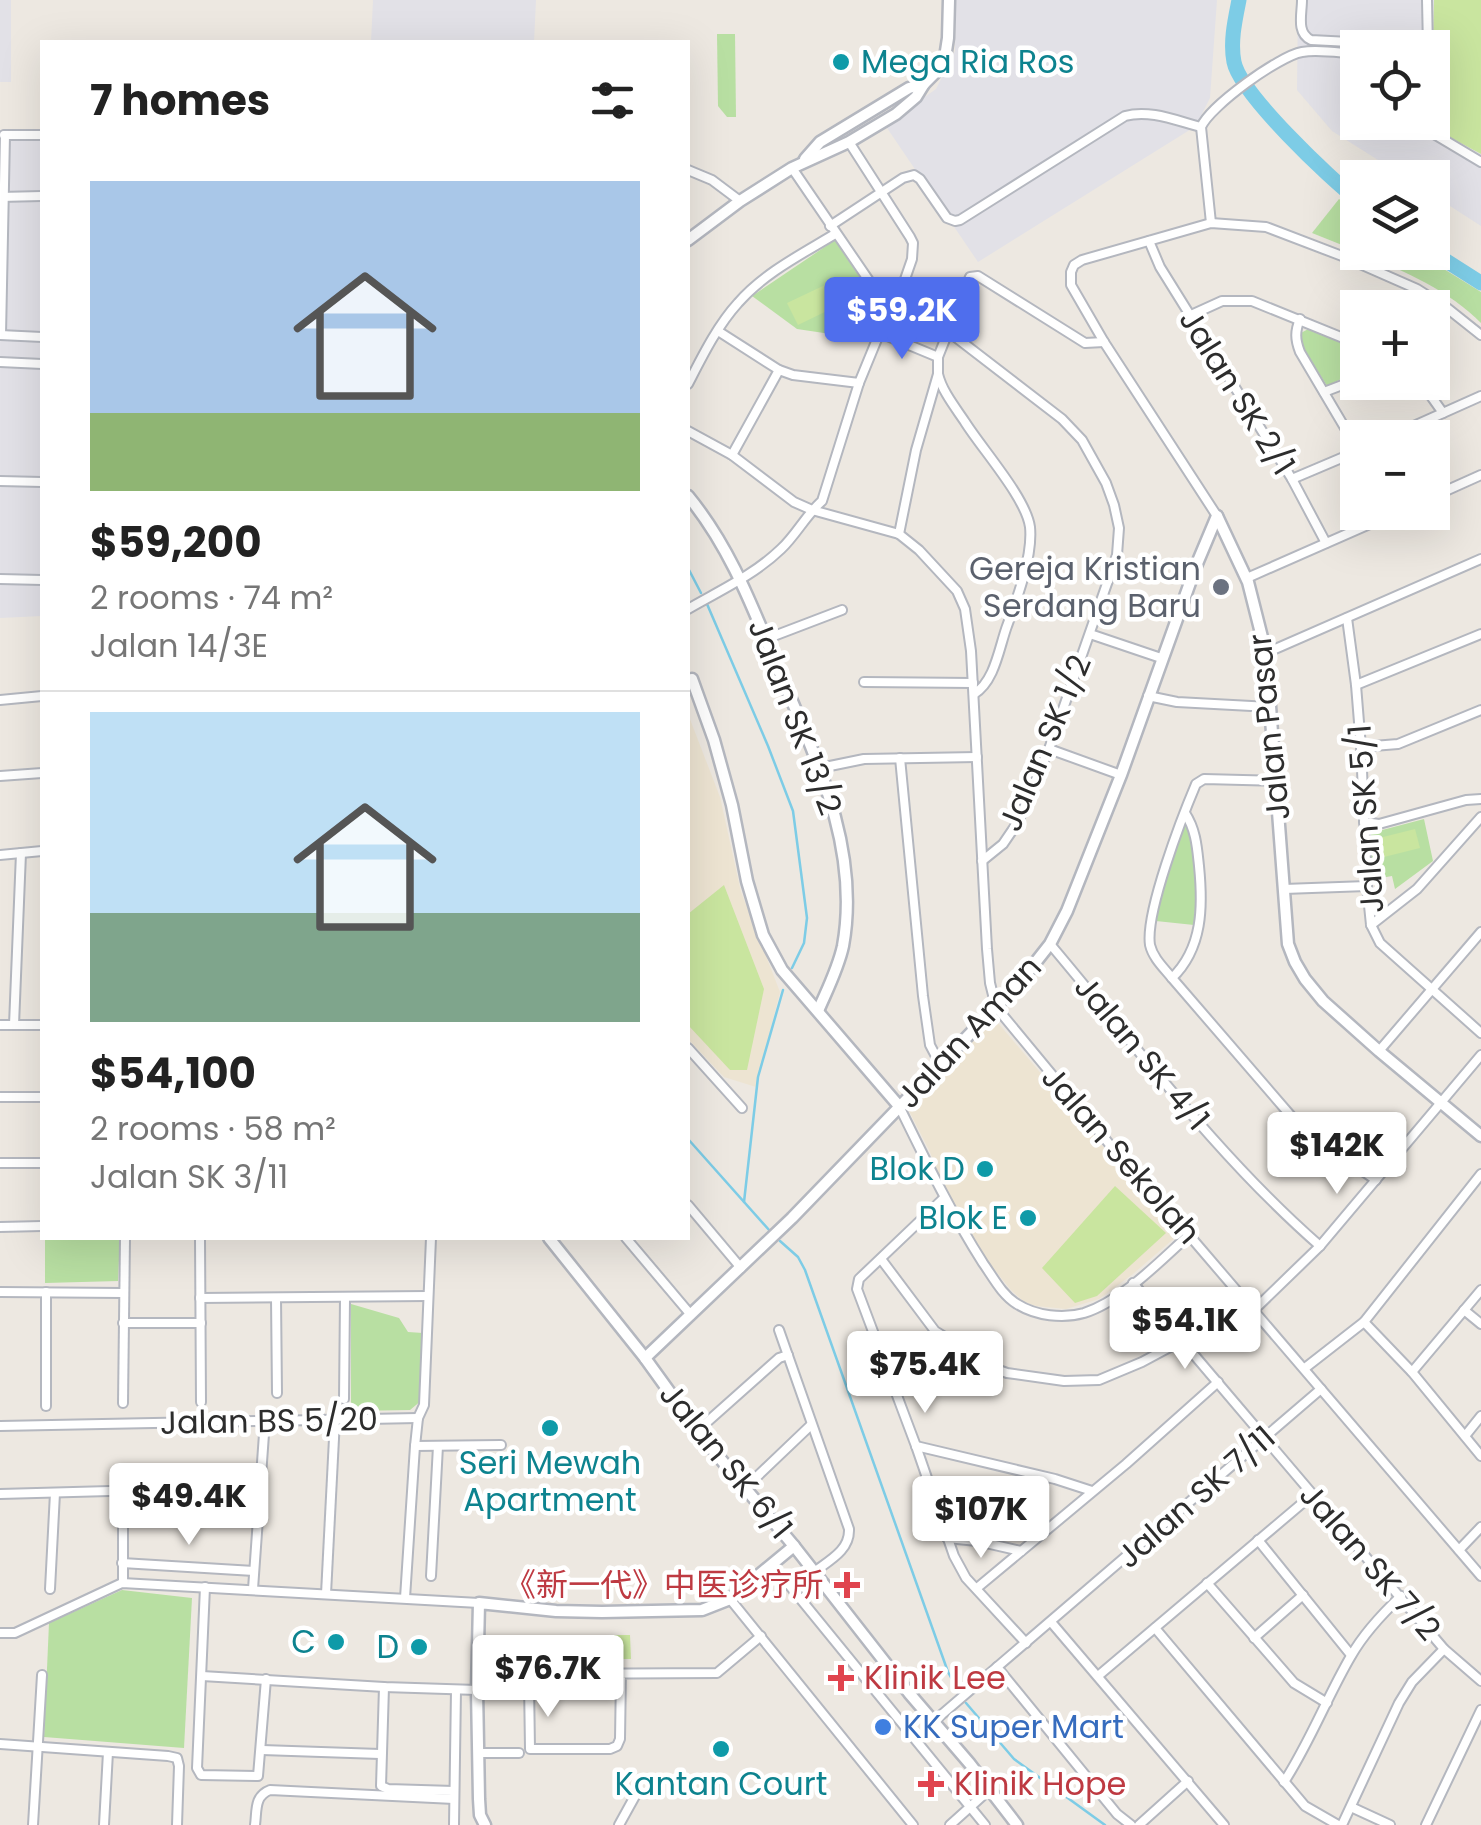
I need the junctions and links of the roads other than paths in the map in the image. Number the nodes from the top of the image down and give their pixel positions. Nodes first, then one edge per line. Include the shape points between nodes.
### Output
1 (949, 0) edge
2 (1302, 0) edge
3 (1427, 0) edge
4 (1428, 30) edge
5 (1340, 42) edge
6 (1340, 60) edge
7 (924, 84) junction
8 (864, 114) junction
9 (1202, 127) junction
10 (2, 135) edge
11 (40, 135) edge
12 (1448, 140) edge
13 (849, 142) junction
14 (826, 152) junction
15 (1481, 162) edge
16 (796, 165) junction
17 (690, 171) edge
18 (881, 192) junction
19 (40, 196) edge
20 (3, 197) edge
21 (740, 201) junction
22 (1211, 223) junction
23 (833, 230) junction
24 (690, 238) edge
25 (1150, 240) junction
26 (889, 310) junction
27 (1189, 316) junction
28 (1300, 319) junction
29 (718, 331) junction
30 (949, 332) junction
31 (880, 333) junction
32 (0, 335) edge
33 (1340, 336) edge
34 (1481, 336) edge
35 (40, 337) edge
36 (1104, 342) junction
37 (938, 357) junction
38 (0, 362) edge
39 (40, 364) edge
40 (779, 370) junction
41 (938, 374) junction
42 (690, 377) edge
43 (859, 384) junction
44 (1340, 385) edge
45 (1324, 392) junction
46 (1481, 396) edge
47 (1434, 400) edge
48 (1443, 413) junction
49 (1340, 420) edge
50 (1427, 420) edge
51 (690, 431) edge
52 (732, 455) junction
53 (1340, 458) edge
54 (1481, 475) edge
55 (1292, 480) junction
56 (0, 482) edge
57 (40, 482) edge
58 (1450, 488) edge
59 (690, 499) edge
60 (812, 510) junction
61 (1216, 516) junction
62 (1356, 530) edge
63 (899, 534) junction
64 (1326, 543) junction
65 (1481, 559) edge
66 (1246, 578) junction
67 (0, 579) edge
68 (741, 579) junction
69 (40, 580) edge
70 (690, 608) edge
71 (842, 610) dead end
72 (1347, 618) junction
73 (1090, 634) junction
74 (1481, 634) edge
75 (766, 639) junction
76 (1266, 654) junction
77 (1161, 658) junction
78 (690, 681) edge
79 (864, 682) dead end
80 (973, 683) junction
81 (1356, 685) junction
82 (974, 694) junction
83 (40, 696) edge
84 (1148, 696) junction
85 (0, 700) edge
86 (1270, 707) junction
87 (1481, 710) edge
88 (1361, 746) junction
89 (1048, 748) junction
90 (977, 756) junction
91 (900, 758) junction
92 (820, 768) junction
93 (40, 773) edge
94 (1120, 774) junction
95 (0, 776) edge
96 (1277, 781) junction
97 (1481, 799) edge
98 (1184, 813) junction
99 (1481, 817) edge
100 (1364, 822) junction
101 (40, 851) edge
102 (21, 853) junction
103 (0, 855) edge
104 (982, 861) junction
105 (1367, 886) junction
106 (1284, 889) junction
107 (1371, 925) junction
108 (1481, 932) edge
109 (1050, 944) junction
110 (1172, 978) junction
111 (1433, 990) junction
112 (996, 1007) junction
113 (818, 1011) junction
114 (0, 1025) edge
115 (14, 1025) junction
116 (40, 1025) edge
117 (1481, 1032) edge
118 (690, 1050) edge
119 (1379, 1051) junction
120 (1481, 1055) edge
121 (940, 1064) junction
122 (0, 1097) edge
123 (40, 1097) edge
124 (1439, 1102) junction
125 (899, 1106) junction
126 (742, 1108) dead end
127 (1481, 1136) edge
128 (0, 1163) edge
129 (40, 1163) edge
130 (1481, 1174) edge
131 (1376, 1180) junction
132 (944, 1198) junction
133 (690, 1207) edge
134 (0, 1226) edge
135 (40, 1226) edge
136 (1190, 1235) junction
137 (125, 1240) edge
138 (200, 1240) edge
139 (431, 1240) edge
140 (551, 1240) edge
141 (628, 1240) edge
142 (1320, 1246) junction
143 (880, 1258) junction
144 (741, 1268) junction
145 (1134, 1282) junction
146 (1481, 1290) edge
147 (0, 1292) edge
148 (46, 1292) junction
149 (123, 1292) junction
150 (428, 1296) junction
151 (200, 1298) junction
152 (276, 1298) junction
153 (346, 1298) junction
154 (1254, 1310) junction
155 (1464, 1310) junction
156 (691, 1315) junction
157 (1364, 1322) junction
158 (123, 1323) junction
159 (201, 1323) junction
160 (1481, 1324) edge
161 (779, 1330) dead end
162 (1183, 1340) junction
163 (788, 1355) junction
164 (646, 1358) junction
165 (1304, 1368) junction
166 (1412, 1372) junction
167 (1218, 1382) junction
168 (1322, 1389) junction
169 (277, 1393) dead end
170 (344, 1399) dead end
171 (201, 1402) dead end
172 (123, 1403) dead end
173 (46, 1406) dead end
174 (1481, 1416) edge
175 (418, 1418) junction
176 (264, 1420) junction
177 (335, 1420) junction
178 (811, 1425) junction
179 (0, 1426) edge
180 (698, 1431) junction
181 (1465, 1436) junction
182 (1264, 1438) junction
183 (501, 1444) dead end
184 (415, 1446) junction
185 (438, 1446) junction
186 (916, 1446) junction
187 (1481, 1456) edge
188 (260, 1487) junction
189 (745, 1488) junction
190 (1092, 1491) junction
191 (123, 1492) junction
192 (55, 1493) junction
193 (0, 1494) edge
194 (1312, 1494) junction
195 (1481, 1527) edge
196 (946, 1538) junction
197 (1258, 1540) junction
198 (794, 1546) junction
199 (1460, 1550) junction
200 (1021, 1551) junction
201 (122, 1563) junction
202 (772, 1564) junction
203 (254, 1571) junction
204 (814, 1572) junction
205 (431, 1576) dead end
206 (1481, 1576) edge
207 (122, 1583) junction
208 (1207, 1584) junction
209 (205, 1587) junction
210 (977, 1588) junction
211 (50, 1589) dead end
212 (253, 1589) junction
213 (326, 1594) junction
214 (1303, 1595) junction
215 (1401, 1596) junction
216 (405, 1598) junction
217 (730, 1598) junction
218 (478, 1603) junction
219 (1051, 1622) junction
220 (1155, 1628) junction
221 (0, 1632) edge
222 (761, 1636) junction
223 (1254, 1638) junction
224 (1026, 1643) junction
225 (1444, 1648) junction
226 (1351, 1656) junction
227 (997, 1667) junction
228 (621, 1674) junction
229 (42, 1676) dead end
230 (202, 1676) junction
231 (1098, 1676) junction
232 (266, 1679) junction
233 (1481, 1681) edge
234 (384, 1687) junction
235 (456, 1690) junction
236 (477, 1690) junction
237 (1327, 1703) junction
238 (1481, 1710) edge
239 (933, 1722) junction
240 (0, 1744) edge
241 (38, 1746) junction
242 (262, 1750) junction
243 (108, 1752) junction
244 (519, 1753) dead end
245 (380, 1754) junction
246 (478, 1754) junction
247 (1188, 1781) junction
248 (1284, 1782) junction
249 (990, 1790) junction
250 (454, 1795) junction
251 (635, 1796) dead end
252 (970, 1807) junction
253 (1350, 1807) junction
254 (982, 1824) edge
255 (33, 1825) edge
256 (104, 1825) edge
257 (177, 1825) edge
258 (255, 1825) edge
259 (454, 1825) edge
260 (485, 1825) edge
261 (618, 1825) edge
262 (913, 1825) edge
263 (950, 1825) edge
264 (1017, 1825) edge
265 (1131, 1825) edge
266 (1139, 1825) edge
267 (1224, 1825) edge
268 (1340, 1825) edge
269 (1390, 1825) edge
270 (1426, 1825) edge

1 - 7 street via 947,56
2 - 5 street via 1304,37
3 - 4 street
6 - 9 street via 1302,52 1286,57 1218,104
7 - 8 street
7 - 13 street via 896,114
8 - 14 street
8 - 16 street
9 - 18 street via 1147,114 1125,116 955,222 914,175
9 - 22 street
10 - 11 street
10 - 20 street
12 - 15 street
13 - 14 street
13 - 18 street
14 - 16 street
16 - 21 street
16 - 23 street
17 - 21 street
18 - 23 street
18 - 26 street via 913,243
19 - 20 street
20 - 32 street
21 - 24 street
22 - 25 street
22 - 34 street via 1266,227 1342,256 1416,290
23 - 26 street
23 - 29 street via 758,284
25 - 27 street, Jalan SK 2/1
25 - 36 street, Jalan Pasar via 1074,265 1071,285
26 - 31 street
27 - 28 street via 1237,300
27 - 55 street, Jalan SK 2/1
28 - 33 street
28 - 45 street via 1296,340
29 - 40 street
29 - 42 street
30 - 36 street via 976,276 1084,342
30 - 37 street
30 - 73 street, Jalan SK 1/2 via 1062,419 1106,483 1119,542
31 - 37 street
31 - 43 street
32 - 35 street
36 - 61 street, Jalan Pasar
37 - 41 street
38 - 39 street
40 - 43 street
40 - 52 street
41 - 63 street
41 - 82 street via 1030,524 1015,604 988,681
43 - 60 street via 828,488
44 - 45 street
45 - 49 street
46 - 48 street
47 - 48 street
48 - 50 street
51 - 52 street
52 - 60 street
53 - 55 street
54 - 58 street
55 - 64 street, Jalan SK 2/1
56 - 57 street
59 - 68 street, Jalan SK 13/2
60 - 63 street
60 - 68 street via 782,549
61 - 66 street, Jalan Pasar
61 - 77 street, Jalan Aman
62 - 64 street
63 - 80 street via 962,600
64 - 66 street
65 - 72 street
66 - 76 street, Jalan Pasar
67 - 69 street
68 - 70 street
68 - 75 street, Jalan SK 13/2
71 - 75 street
72 - 76 street
72 - 81 street, Jalan SK 5/1
73 - 77 street
73 - 89 street, Jalan SK 1/2
74 - 81 street
75 - 92 street, Jalan SK 13/2
76 - 86 street, Jalan Pasar
77 - 84 street, Jalan Aman
78 - 113 street via 714,740 763,936
79 - 80 street
80 - 82 street
81 - 88 street, Jalan SK 5/1
82 - 90 street
83 - 85 street
84 - 86 street
84 - 94 street, Jalan Aman
86 - 96 street, Jalan Pasar
87 - 88 street via 1398,744
88 - 100 street, Jalan SK 5/1
89 - 94 street
89 - 104 street, Jalan SK 1/2 via 1018,822
90 - 91 street
90 - 104 street
91 - 92 street
91 - 121 street via 930,1045
92 - 113 street, Jalan SK 13/2 via 840,832 846,904 842,950
93 - 95 street
94 - 109 street, Jalan Aman
96 - 98 street via 1204,779
96 - 106 street, Jalan Pasar
97 - 100 street
98 - 110 street via 1196,834 1201,913 1190,954
98 - 110 street via 1150,936 1153,954
99 - 107 street via 1417,890
100 - 105 street, Jalan SK 5/1
101 - 102 street
102 - 103 street
102 - 115 street
104 - 112 street
105 - 106 street
105 - 107 street, Jalan SK 5/1
106 - 119 street, Jalan Pasar via 1288,944 1305,980
107 - 111 street, Jalan SK 5/1 via 1380,943
108 - 111 street
109 - 112 street, Jalan Aman
109 - 142 street, Jalan SK 4/1 via 1190,1114
110 - 131 street via 1304,1131
111 - 117 street, Jalan SK 5/1
111 - 119 street
112 - 121 street, Jalan Aman
112 - 136 street, Jalan Sekolah
113 - 125 street
114 - 115 street
115 - 116 street
118 - 126 street
119 - 124 street, Jalan Pasar
120 - 124 street
121 - 125 street, Jalan Aman
122 - 123 street
124 - 127 street, Jalan Pasar
124 - 131 street
125 - 132 street
125 - 144 street, Jalan Aman
128 - 129 street
130 - 157 street
131 - 142 street
132 - 143 street
132 - 145 street via 1016,1304 1066,1316 1102,1306
133 - 144 street
134 - 135 street
136 - 145 street
136 - 154 street, Jalan Sekolah
137 - 149 street
138 - 151 street
139 - 150 street
140 - 164 street, Jalan SK 6/1
141 - 156 street
142 - 154 street
143 - 162 street via 935,1331 1007,1373 1099,1380
143 - 186 street via 857,1289
144 - 156 street, Jalan Aman
145 - 162 street, Jalan SK 7/2
146 - 155 street
147 - 148 street
148 - 149 street
148 - 173 street
149 - 158 street
150 - 153 street
150 - 175 street
151 - 152 street
151 - 159 street
152 - 153 street
152 - 169 street
153 - 170 street
154 - 165 street, Jalan Sekolah
155 - 160 street
155 - 166 street
156 - 164 street, Jalan Aman
157 - 165 street
157 - 166 street
158 - 159 street
158 - 172 street
159 - 171 street
161 - 163 street
162 - 167 street, Jalan SK 7/2
163 - 178 street
163 - 180 street
164 - 180 street, Jalan SK 6/1
165 - 168 street, Jalan Sekolah
166 - 181 street
167 - 182 street, Jalan SK 7/2
167 - 190 street
168 - 182 street, Jalan SK 7/11
168 - 199 street, Jalan Sekolah
174 - 181 street
175 - 177 street, Jalan BS 5/20
175 - 184 street
176 - 177 street, Jalan BS 5/20
176 - 179 street, Jalan BS 5/20
176 - 188 street
177 - 213 street
178 - 189 street
178 - 204 street via 850,1540
180 - 189 street, Jalan SK 6/1
181 - 187 street
182 - 194 street, Jalan SK 7/2
182 - 219 street, Jalan SK 7/11
183 - 185 street
184 - 185 street
184 - 216 street
185 - 205 street
186 - 190 street
186 - 196 street
188 - 191 street
188 - 203 street
189 - 198 street, Jalan SK 6/1
190 - 200 street
191 - 192 street
191 - 201 street
192 - 193 street
192 - 211 street
194 - 197 street
194 - 215 street, Jalan SK 7/2
195 - 199 street
196 - 200 street
196 - 210 street
197 - 208 street
197 - 214 street
198 - 202 street
198 - 204 street, Jalan SK 6/1
199 - 206 street, Jalan Sekolah
200 - 210 street
201 - 203 street
201 - 207 street
202 - 217 street
202 - 252 street
203 - 212 street
204 - 239 street, Jalan SK 6/1
207 - 209 street
207 - 221 street via 15,1633
208 - 220 street
208 - 223 street
209 - 212 street
209 - 230 street
210 - 224 street
212 - 213 street
213 - 216 street
214 - 223 street
214 - 226 street
215 - 225 street, Jalan SK 7/2
215 - 226 street
216 - 218 street
217 - 218 street via 702,1610 620,1612
217 - 222 street
218 - 236 street
219 - 224 street, Jalan SK 7/11
219 - 231 street
220 - 231 street
220 - 248 street
222 - 228 street via 717,1673
222 - 262 street
223 - 237 street via 1294,1683
224 - 227 street, Jalan SK 7/11
225 - 233 street, Jalan SK 7/2
225 - 253 street via 1406,1692
226 - 237 street
227 - 239 street, Jalan SK 7/11
227 - 265 street
228 - 228 street via 534,1676 530,1750 617,1746
229 - 241 street
230 - 232 street
230 - 242 street via 198,1772 258,1776
231 - 247 street
232 - 234 street
232 - 242 street
234 - 235 street
234 - 245 street
235 - 236 street
235 - 250 street
236 - 246 street
237 - 248 street
238 - 270 street
239 - 249 street, Jalan SK 6/1
240 - 241 street
241 - 243 street
241 - 255 street
242 - 245 street
243 - 256 street
243 - 257 street via 177,1758
244 - 246 street
245 - 250 street via 384,1788
246 - 260 street
247 - 266 street
247 - 267 street
248 - 268 street via 1305,1806
249 - 252 street
249 - 264 street, Jalan SK 6/1
250 - 258 street via 270,1790 258,1798
250 - 259 street
251 - 261 street
252 - 254 street
252 - 263 street
253 - 268 street
253 - 269 street

